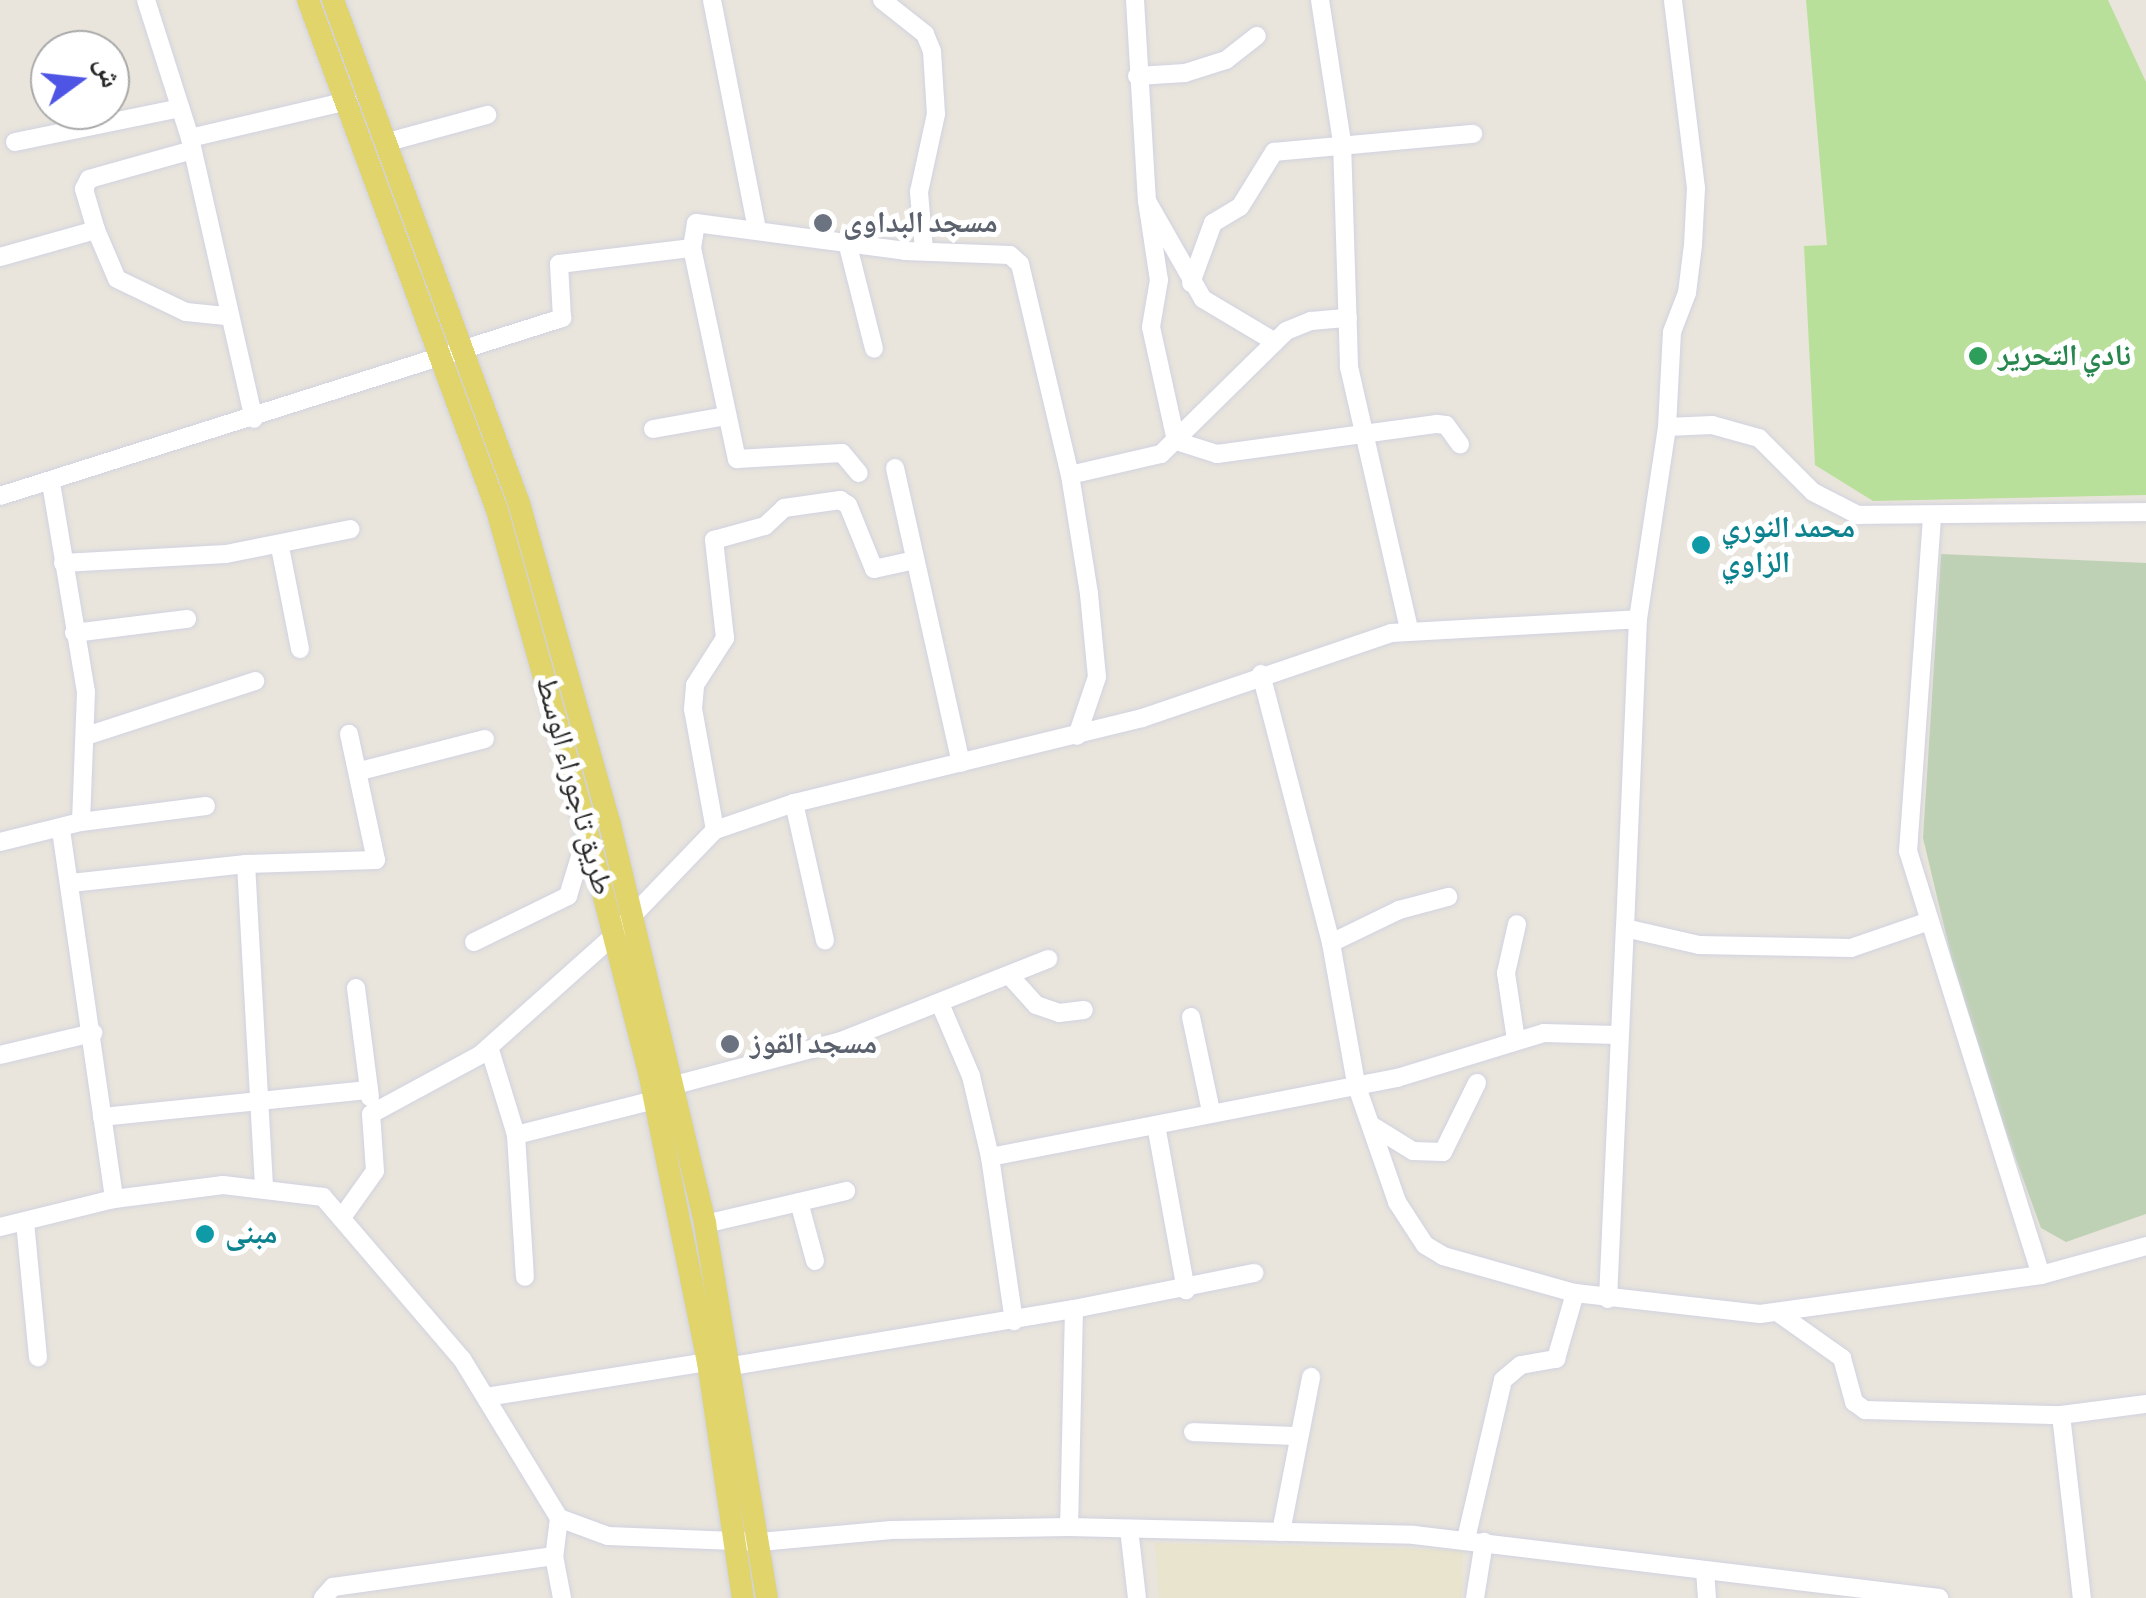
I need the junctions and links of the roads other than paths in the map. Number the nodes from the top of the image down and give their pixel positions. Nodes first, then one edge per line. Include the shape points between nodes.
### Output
1 (146, 0) edge
2 (308, 0) edge
3 (333, 0) edge
4 (712, 0) edge
5 (882, 0) edge
6 (1135, 0) edge
7 (1320, 0) edge
8 (1673, 0) edge
9 (1257, 36) dead end
10 (1137, 76) junction
11 (348, 102) junction
12 (181, 108) junction
13 (487, 115) dead end
14 (1473, 134) dead end
15 (14, 142) dead end
16 (388, 142) junction
17 (1342, 142) junction
18 (191, 144) junction
19 (1147, 201) junction
20 (757, 229) junction
21 (96, 230) junction
22 (847, 242) junction
23 (692, 248) junction
24 (924, 250) junction
25 (0, 257) edge
26 (1191, 283) junction
27 (226, 316) junction
28 (1348, 318) junction
29 (1275, 342) junction
30 (874, 349) dead end
31 (454, 352) junction
32 (727, 416) junction
33 (254, 420) junction
34 (1667, 427) junction
35 (654, 428) dead end
36 (1368, 432) junction
37 (1176, 441) junction
38 (1460, 444) dead end
39 (895, 468) dead end
40 (858, 474) dead end
41 (1070, 475) junction
42 (51, 483) junction
43 (0, 496) edge
44 (2146, 512) edge
45 (1932, 517) junction
46 (352, 529) dead end
47 (280, 547) junction
48 (915, 560) junction
49 (62, 562) junction
50 (187, 619) dead end
51 (1638, 619) junction
52 (1410, 629) junction
53 (74, 634) junction
54 (300, 649) dead end
55 (1260, 674) junction
56 (255, 682) dead end
57 (350, 734) dead end
58 (86, 736) junction
59 (1076, 736) junction
60 (485, 739) dead end
61 (961, 762) junction
62 (360, 771) junction
63 (794, 803) junction
64 (206, 806) dead end
65 (80, 822) junction
66 (61, 830) junction
67 (715, 830) junction
68 (588, 832) junction
69 (0, 842) edge
70 (246, 864) junction
71 (72, 883) junction
72 (1448, 897) dead end
73 (632, 915) junction
74 (1926, 922) junction
75 (1518, 924) dead end
76 (1625, 928) junction
77 (613, 936) junction
78 (825, 941) dead end
79 (474, 942) dead end
80 (1331, 943) junction
81 (1048, 959) dead end
82 (1010, 976) junction
83 (356, 988) dead end
84 (941, 1006) junction
85 (1084, 1010) dead end
86 (1192, 1018) dead end
87 (93, 1033) junction
88 (1617, 1035) junction
89 (1516, 1040) junction
90 (489, 1047) junction
91 (0, 1054) edge
92 (1477, 1083) dead end
93 (1356, 1084) junction
94 (674, 1085) junction
95 (369, 1090) junction
96 (262, 1098) junction
97 (654, 1100) junction
98 (1211, 1110) junction
99 (371, 1114) junction
100 (102, 1116) junction
101 (1156, 1125) junction
102 (1374, 1127) junction
103 (516, 1135) junction
104 (990, 1158) junction
105 (264, 1186) junction
106 (846, 1192) dead end
107 (114, 1200) junction
108 (798, 1202) junction
109 (343, 1216) junction
110 (25, 1222) junction
111 (705, 1224) junction
112 (0, 1227) edge
113 (2146, 1246) edge
114 (815, 1261) dead end
115 (1254, 1273) dead end
116 (2041, 1275) junction
117 (525, 1277) dead end
118 (1186, 1290) junction
119 (1575, 1293) junction
120 (1608, 1299) junction
121 (1074, 1309) junction
122 (1777, 1312) junction
123 (1014, 1321) junction
124 (38, 1358) dead end
125 (708, 1362) junction
126 (733, 1366) junction
127 (1311, 1376) dead end
128 (486, 1397) junction
129 (2146, 1404) edge
130 (2061, 1415) junction
131 (1193, 1432) dead end
132 (1300, 1436) junction
133 (559, 1518) junction
134 (1069, 1527) junction
135 (1129, 1529) junction
136 (1281, 1532) junction
137 (1475, 1540) junction
138 (748, 1542) junction
139 (554, 1556) junction
140 (1705, 1570) junction
141 (1872, 1594) edge
142 (324, 1598) edge
143 (562, 1598) edge
144 (742, 1598) edge
145 (767, 1598) edge
146 (1137, 1598) edge
147 (1474, 1598) edge
148 (1707, 1598) edge
149 (1939, 1598) edge
150 (2082, 1598) edge

1 - 12 street
2 - 11 main road, طريق تاجوراء الوسط
3 - 16 main road
4 - 20 street
5 - 24 street via 925,34 932,50 936,114 920,179
6 - 10 street
7 - 17 street
8 - 34 street via 1696,188 1687,292 1672,332
9 - 10 street via 1226,60 1185,73
10 - 19 street
11 - 18 street
11 - 31 main road, طريق تاجوراء الوسط
12 - 15 street
12 - 18 street
13 - 16 street
14 - 17 street
16 - 31 main road
17 - 26 street via 1274,152 1240,207 1212,223
17 - 28 street
18 - 21 street via 89,179 84,189
18 - 27 street
19 - 26 street
19 - 37 street via 1159,280 1151,327
20 - 22 street
20 - 23 street via 696,224
21 - 25 street
21 - 27 street via 117,278 186,312
22 - 24 street
22 - 30 street
23 - 31 street via 559,264 562,318
23 - 32 street
24 - 41 street via 1018,259
26 - 29 street via 1203,299
27 - 33 street
28 - 29 street via 1299,324
28 - 36 street via 1349,367
29 - 37 street
31 - 33 street
31 - 68 main road, طريق تاجوراء الوسط
31 - 73 main road via 519,503
32 - 35 street
32 - 40 street via 740,462 842,452
33 - 42 street
34 - 45 street via 1712,425 1759,438 1813,492 1858,515
34 - 51 street
36 - 37 street via 1217,454
36 - 38 street via 1446,425
36 - 52 street
37 - 41 street via 1148,461
39 - 48 street
41 - 59 street via 1096,678
42 - 43 street
42 - 49 street
44 - 45 street
45 - 74 street via 1907,812 1908,852
46 - 47 street
47 - 49 street
47 - 54 street
48 - 61 street
48 - 67 street via 874,568 840,500 784,508 765,526 714,540 725,638 695,685 693,709
49 - 53 street
50 - 53 street
51 - 52 street
51 - 76 street
52 - 55 street
53 - 58 street via 86,692
55 - 59 street
55 - 80 street
56 - 58 street
57 - 62 street
58 - 65 street
59 - 61 street
60 - 62 street
61 - 63 street
62 - 70 street via 378,859
63 - 67 street
63 - 78 street
64 - 65 street
65 - 66 street
66 - 69 street
66 - 71 street
67 - 73 street
68 - 77 main road, طريق تاجوراء الوسط
68 - 79 street via 568,896
70 - 71 street
70 - 96 street
71 - 87 street
72 - 80 street via 1400,910
73 - 77 street
73 - 94 main road
74 - 76 street via 1851,948 1699,945
74 - 116 street
75 - 89 street via 1506,973
76 - 88 street
77 - 90 street
77 - 97 main road, طريق تاجوراء الوسط
80 - 93 street
81 - 82 street
82 - 84 street
82 - 85 street via 1036,1005 1059,1013
83 - 95 street
84 - 94 street via 841,1042
84 - 104 street via 970,1076
86 - 98 street
87 - 91 street
87 - 100 street
88 - 89 street via 1544,1033
88 - 120 street
89 - 93 street
90 - 99 street via 458,1071
90 - 103 street
92 - 102 street via 1443,1152 1413,1150
93 - 98 street
93 - 102 street
94 - 111 main road
95 - 96 street
95 - 99 street
96 - 100 street
96 - 105 street
97 - 103 street
97 - 125 main road, طريق تاجوراء الوسط
98 - 101 street
99 - 109 street via 375,1171
100 - 107 street
101 - 104 street
101 - 118 street
102 - 119 street via 1396,1202 1425,1245
103 - 117 street
104 - 123 street
105 - 107 street
105 - 109 street via 323,1197
106 - 108 street
107 - 110 street
108 - 111 street
108 - 114 street
109 - 128 street
110 - 112 street
110 - 124 street
111 - 126 main road
113 - 116 street
115 - 118 street
116 - 122 street
118 - 121 street
119 - 120 street
119 - 137 street via 1556,1358 1521,1364 1504,1380
120 - 122 street via 1714,1313
121 - 123 street
121 - 134 street
122 - 130 street via 1842,1358 1860,1408
123 - 126 street
125 - 128 street
125 - 138 main road, طريق تاجوراء الوسط
126 - 138 main road
127 - 132 street
128 - 133 street
129 - 130 street
130 - 150 street
131 - 132 street
132 - 136 street
133 - 138 street via 628,1539
133 - 139 street
134 - 135 street
134 - 138 street via 891,1530
135 - 136 street
135 - 146 street
136 - 137 street
137 - 140 street
137 - 147 street
138 - 144 main road, طريق تاجوراء الوسط
138 - 145 main road
139 - 142 street via 334,1588
139 - 143 street
140 - 141 street
140 - 148 street
141 - 149 street

